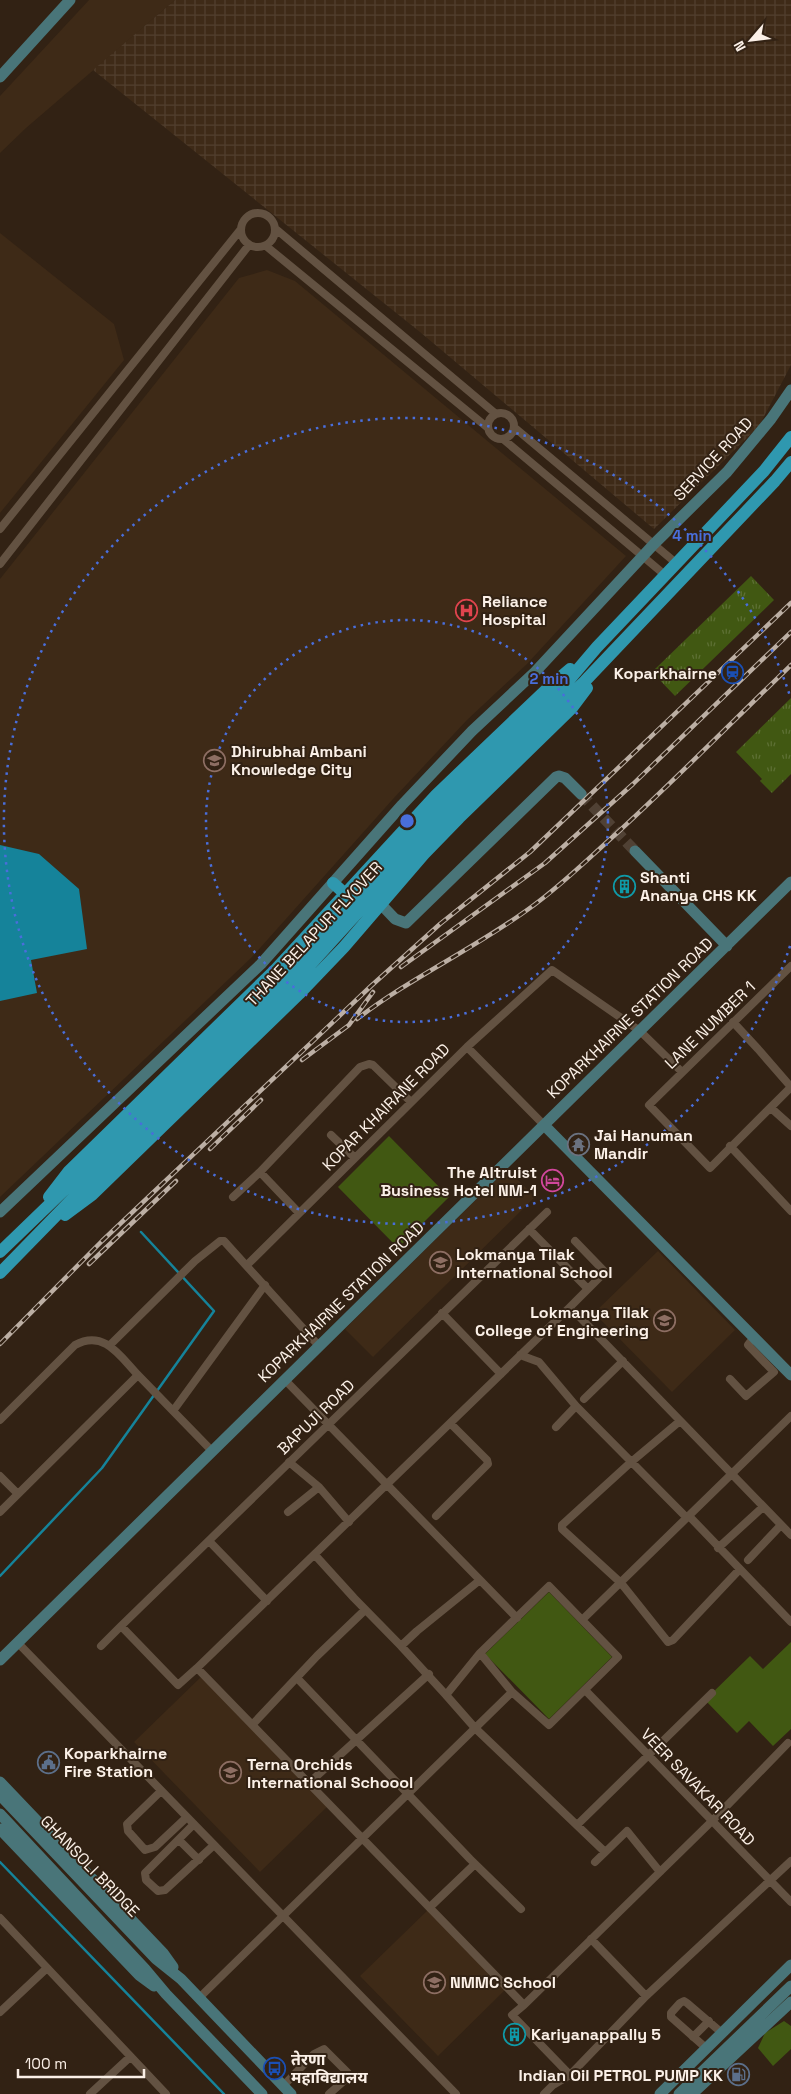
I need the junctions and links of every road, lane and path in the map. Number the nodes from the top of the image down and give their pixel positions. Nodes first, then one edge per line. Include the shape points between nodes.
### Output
1 (70, 0) edge
2 (0, 77) edge
3 (241, 229) junction
4 (277, 230) junction
5 (249, 245) junction
6 (266, 246) junction
7 (791, 390) edge
8 (496, 414) junction
9 (488, 428) junction
10 (515, 428) junction
11 (791, 437) edge
12 (503, 439) junction
13 (791, 462) edge
14 (0, 529) edge
15 (654, 544) junction
16 (643, 556) junction
17 (676, 563) junction
18 (0, 564) edge
19 (665, 575) junction
20 (598, 647) junction
21 (608, 657) junction
22 (561, 697) junction
23 (581, 794) tunnel mouth
24 (635, 850) tunnel mouth
25 (343, 871) junction
26 (356, 882) junction
27 (791, 882) edge
28 (332, 883) junction
29 (346, 894) junction
30 (381, 904) junction
31 (370, 916) junction
32 (727, 946) junction
33 (791, 966) edge
34 (733, 1022) junction
35 (640, 1031) junction
36 (467, 1047) junction
37 (682, 1072) junction
38 (791, 1087) edge
39 (411, 1102) junction
40 (771, 1108) junction
41 (544, 1125) junction
42 (791, 1126) edge
43 (331, 1135) dead end
44 (730, 1146) junction
45 (355, 1158) junction
46 (260, 1172) junction
47 (80, 1183) junction
48 (233, 1197) dead end
49 (791, 1210) edge
50 (0, 1212) edge
51 (547, 1212) dead end
52 (299, 1213) junction
53 (26, 1227) junction
54 (529, 1229) junction
55 (36, 1237) junction
56 (575, 1241) dead end
57 (5, 1243) edge
58 (0, 1252) edge
59 (247, 1264) junction
60 (0, 1273) edge
61 (265, 1285) junction
62 (588, 1289) junction
63 (570, 1307) junction
64 (442, 1313) junction
65 (110, 1345) junction
66 (320, 1346) junction
67 (520, 1355) junction
68 (623, 1361) junction
69 (782, 1369) edge
70 (501, 1374) junction
71 (138, 1375) junction
72 (730, 1379) dead end
73 (285, 1380) junction
74 (584, 1399) dead end
75 (576, 1406) junction
76 (173, 1411) junction
77 (791, 1416) edge
78 (0, 1420) edge
79 (680, 1421) junction
80 (328, 1424) junction
81 (451, 1424) junction
82 (556, 1427) dead end
83 (212, 1451) junction
84 (289, 1462) junction
85 (630, 1463) junction
86 (732, 1474) junction
87 (0, 1476) edge
88 (387, 1485) junction
89 (319, 1487) junction
90 (18, 1494) junction
91 (763, 1507) junction
92 (0, 1512) edge
93 (288, 1512) dead end
94 (436, 1516) dead end
95 (688, 1517) junction
96 (349, 1522) junction
97 (782, 1526) junction
98 (791, 1535) edge
99 (208, 1541) junction
100 (718, 1548) junction
101 (315, 1554) junction
102 (748, 1560) dead end
103 (739, 1570) junction
104 (480, 1580) junction
105 (621, 1583) junction
106 (267, 1601) junction
107 (365, 1610) junction
108 (516, 1618) junction
109 (582, 1620) junction
110 (791, 1622) edge
111 (121, 1626) junction
112 (18, 1643) junction
113 (101, 1646) dead end
114 (401, 1646) junction
115 (480, 1653) junction
116 (0, 1660) edge
117 (197, 1668) junction
118 (429, 1674) junction
119 (297, 1678) junction
120 (585, 1690) junction
121 (512, 1692) junction
122 (712, 1693) dead end
123 (446, 1695) junction
124 (253, 1724) junction
125 (475, 1728) junction
126 (356, 1742) junction
127 (788, 1743) dead end
128 (649, 1756) junction
129 (0, 1782) edge
130 (309, 1783) junction
131 (161, 1791) junction
132 (408, 1794) junction
133 (0, 1795) edge
134 (0, 1814) edge
135 (187, 1817) junction
136 (712, 1821) junction
137 (194, 1824) junction
138 (577, 1825) junction
139 (0, 1829) edge
140 (363, 1838) junction
141 (179, 1840) junction
142 (214, 1845) junction
143 (605, 1852) junction
144 (199, 1860) junction
145 (791, 1861) edge
146 (595, 1862) dead end
147 (475, 1864) junction
148 (660, 1872) junction
149 (770, 1881) junction
150 (791, 1902) edge
151 (430, 1907) junction
152 (521, 1909) dead end
153 (283, 1916) junction
154 (0, 1918) edge
155 (591, 1939) junction
156 (791, 1965) edge
157 (47, 1968) junction
158 (181, 1979) junction
159 (791, 1986) edge
160 (166, 1994) junction
161 (646, 1996) junction
162 (199, 1998) junction
163 (791, 2002) edge
164 (524, 2005) junction
165 (0, 2012) edge
166 (709, 2021) junction
167 (722, 2033) junction
168 (693, 2037) junction
169 (710, 2045) junction
170 (726, 2055) junction
171 (130, 2057) junction
172 (570, 2075) junction
173 (287, 2090) edge
174 (90, 2094) edge
175 (166, 2094) edge
176 (262, 2094) edge
177 (329, 2094) edge
178 (456, 2094) edge
179 (544, 2094) edge
180 (660, 2094) edge
181 (679, 2094) edge
182 (692, 2094) edge

1 - 2 street
3 - 4 street via 247,217 257,212 268,216
3 - 5 street via 242,238
3 - 14 street
4 - 6 street
4 - 8 street
5 - 6 street
5 - 18 street
6 - 9 street
7 - 15 street, SERVICE ROAD via 728,472
8 - 9 street
8 - 10 street via 509,416
9 - 12 street via 495,438
10 - 12 street via 510,436
10 - 15 street
11 - 17 main road via 764,471
12 - 16 street
13 - 21 main road
15 - 16 street, SERVICE ROAD
15 - 17 street
16 - 19 street
16 - 25 street, SERVICE ROAD via 535,672 459,745
17 - 19 main road
19 - 20 main road
20 - 22 main road
20 - 26 main road via 550,686 436,795
21 - 22 main road
21 - 30 main road via 572,708 459,818
22 - 47 main road, THANE BELAPUR FLYOVER via 449,812 291,986
23 - 30 street via 562,776 556,778 406,923 396,919
24 - 32 street
25 - 26 street
25 - 28 street, SERVICE ROAD
26 - 29 main road
26 - 30 street
27 - 32 street, KOPARKHAIRNE STATION ROAD
28 - 29 main road
28 - 50 street, SERVICE ROAD via 261,964
29 - 31 main road
29 - 53 main road via 275,970 68,1171
30 - 31 main road
31 - 55 main road via 299,994 92,1195
32 - 35 street, KOPARKHAIRNE STATION ROAD
33 - 34 street, LANE NUMBER 1
34 - 37 street, LANE NUMBER 1
34 - 38 street
35 - 36 street via 552,970
35 - 37 street
35 - 41 street, KOPARKHAIRNE STATION ROAD
36 - 39 street, KOPAR KHAIRANE ROAD
36 - 41 street, KOPAR KHAIRANE ROAD
37 - 44 street, LANE NUMBER 1 via 649,1105 710,1168
38 - 40 street
39 - 45 street, KOPAR KHAIRANE ROAD
39 - 46 street via 373,1065 365,1065
40 - 42 street
40 - 44 street
41 - 66 street, KOPARKHAIRNE STATION ROAD
41 - 69 street
43 - 45 street
44 - 49 street
45 - 52 street, KOPAR KHAIRANE ROAD
46 - 48 street
46 - 52 street
47 - 53 main road
47 - 55 main road
51 - 54 street, BAPUJI ROAD
52 - 59 street, KOPAR KHAIRANE ROAD
53 - 57 main road
54 - 62 street
54 - 64 street, BAPUJI ROAD
55 - 60 main road
56 - 62 street via 606,1272
57 - 58 main road
59 - 61 street
59 - 65 street via 224,1241 220,1241 195,1261
61 - 66 street
61 - 76 street
62 - 63 street
63 - 67 street
63 - 68 street
64 - 70 street
64 - 80 street, BAPUJI ROAD
65 - 71 street
65 - 78 street via 95,1340 75,1345
66 - 73 street, KOPARKHAIRNE STATION ROAD
67 - 70 street
67 - 75 street via 539,1362
68 - 74 street
68 - 79 street
69 - 72 street via 746,1396
70 - 81 street
71 - 76 street
71 - 90 street
73 - 80 street
73 - 83 street, KOPARKHAIRNE STATION ROAD
75 - 82 street
75 - 85 street
76 - 83 street
77 - 86 street
79 - 85 street
79 - 86 street
80 - 84 street, BAPUJI ROAD
80 - 88 street
81 - 88 street
81 - 94 street via 488,1460 488,1464
83 - 112 street, KOPARKHAIRNE STATION ROAD
84 - 89 street
84 - 99 street, BAPUJI ROAD
85 - 95 street
85 - 105 street via 561,1527
86 - 91 street
86 - 95 street
87 - 90 street
88 - 96 street
88 - 104 street
89 - 93 street
89 - 96 street
90 - 92 street
91 - 97 street
91 - 100 street
95 - 100 street
95 - 105 street
96 - 101 street
97 - 98 street
97 - 102 street
99 - 106 street
99 - 111 street, BAPUJI ROAD
100 - 103 street
101 - 106 street
101 - 107 street
103 - 105 street via 668,1642
103 - 110 street
104 - 108 street
104 - 114 street
105 - 109 street
106 - 117 street
107 - 114 street
107 - 119 street
108 - 109 street via 549,1586
108 - 115 street
109 - 120 street via 618,1657
111 - 113 street, BAPUJI ROAD
111 - 117 street via 178,1685
112 - 116 street, KOPARKHAIRNE STATION ROAD
112 - 131 street
114 - 118 street
115 - 121 street
115 - 123 street
117 - 124 street
118 - 123 street
118 - 126 street
119 - 124 street
119 - 126 street
120 - 121 street via 549,1725
120 - 128 street, VEER SAVAKAR ROAD
121 - 125 street
122 - 128 street
123 - 125 street
124 - 130 street
125 - 132 street
125 - 138 street
126 - 130 street
126 - 132 street
127 - 136 street
128 - 136 street, VEER SAVAKAR ROAD
128 - 138 street
129 - 158 street via 163,1953
130 - 140 street
131 - 135 street
131 - 135 street via 127,1824 128,1831 145,1850 155,1847
132 - 140 street
132 - 147 street
133 - 158 street, GHANSOLI BRIDGE via 156,1959
134 - 160 street, GHANSOLI BRIDGE
135 - 137 street
136 - 148 street
136 - 149 street, VEER SAVAKAR ROAD
137 - 141 street
137 - 142 street
138 - 143 street
139 - 160 street via 139,1975
140 - 151 street
140 - 153 street
141 - 144 street
141 - 144 street via 145,1873 146,1880 158,1891 165,1890
142 - 144 street
142 - 153 street
143 - 146 street
143 - 148 street via 627,1831
145 - 149 street
147 - 151 street
147 - 152 street
148 - 155 street
149 - 150 street, VEER SAVAKAR ROAD
149 - 161 street
151 - 164 street
153 - 162 street
153 - 178 street
154 - 157 street
155 - 161 street
155 - 164 street
156 - 167 street
157 - 165 street
157 - 171 street
158 - 162 street
159 - 170 street
160 - 176 street
161 - 172 street
162 - 173 street
163 - 170 street
164 - 172 street via 512,2015
166 - 167 street
166 - 168 street
166 - 168 street via 688,2003 680,2003 671,2017
167 - 169 street
168 - 169 street
169 - 170 street
169 - 180 street
170 - 181 street
170 - 182 street
171 - 174 street
171 - 175 street
172 - 179 street
173 - 177 street via 314,2054 324,2049 348,2073 346,2079

